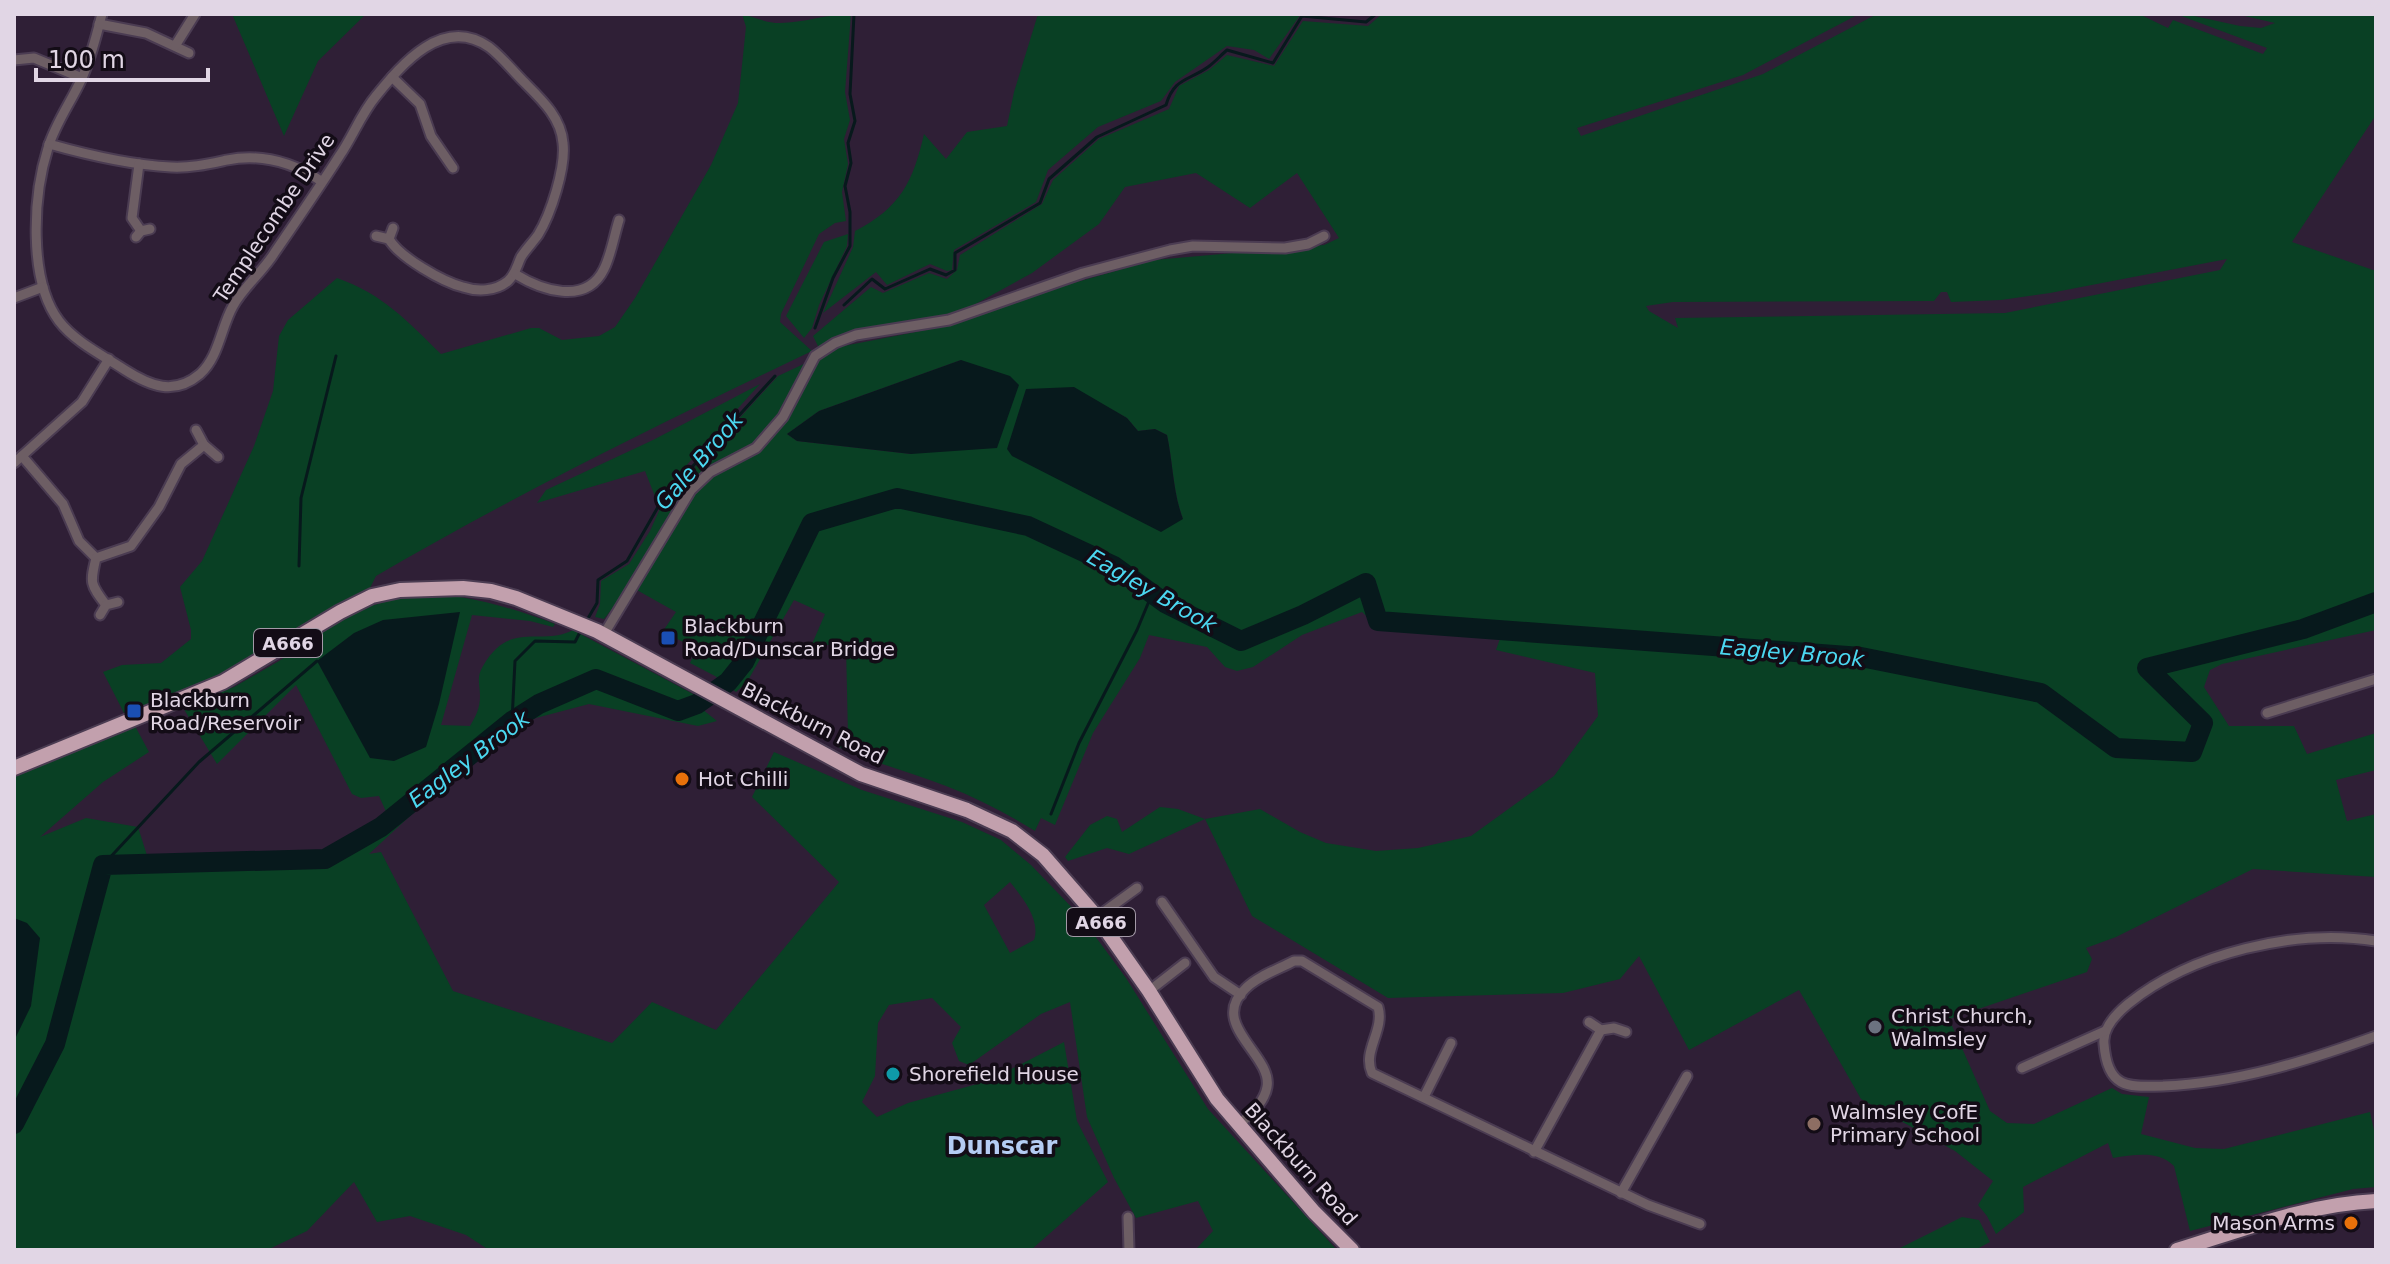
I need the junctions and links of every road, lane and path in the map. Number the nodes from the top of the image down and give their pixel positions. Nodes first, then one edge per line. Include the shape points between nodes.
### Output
1 (195, 14) edge
2 (100, 19) edge
3 (175, 46) junction
4 (189, 53) dead end
5 (14, 60) edge
6 (392, 77) junction
7 (82, 78) junction
8 (49, 144) junction
9 (139, 164) junction
10 (453, 168) dead end
11 (321, 181) junction
12 (619, 220) dead end
13 (393, 228) dead end
14 (142, 232) dead end
15 (376, 236) dead end
16 (1324, 236) dead end
17 (389, 239) junction
18 (515, 274) junction
19 (43, 287) junction
20 (14, 298) edge
21 (109, 359) junction
22 (196, 430) dead end
23 (204, 445) junction
24 (218, 457) dead end
25 (18, 459) edge
26 (96, 558) junction
27 (118, 602) dead end
28 (106, 605) junction
29 (100, 615) dead end
30 (600, 633) junction
31 (2376, 679) edge
32 (2267, 713) dead end
33 (14, 768) edge
34 (1137, 888) dead end
35 (1162, 902) dead end
36 (1097, 917) junction
37 (2376, 941) edge
38 (1185, 963) dead end
39 (1149, 991) junction
40 (1241, 995) junction
41 (1589, 1022) dead end
42 (1601, 1030) junction
43 (2105, 1031) junction
44 (1626, 1032) dead end
45 (2376, 1036) edge
46 (1447, 1046) dead end
47 (2021, 1067) dead end
48 (1687, 1076) dead end
49 (1680, 1087) junction
50 (1691, 1093) dead end
51 (1424, 1097) junction
52 (1238, 1126) junction
53 (1534, 1152) junction
54 (1621, 1193) junction
55 (2376, 1201) edge
56 (1128, 1217) dead end
57 (1700, 1224) dead end
58 (1129, 1250) edge
59 (1352, 1250) edge
60 (2177, 1250) edge

1 - 3 street
2 - 3 street
2 - 7 street, Templecombe Drive
3 - 4 street
5 - 7 street via 34,58
6 - 10 street via 420,104 431,136 448,152
6 - 11 street, Templecombe Drive
6 - 18 street, Templecombe Drive via 420,49 448,37 463,38 489,47 553,115 561,130 562,162 546,220
7 - 8 street, Templecombe Drive
8 - 9 street
8 - 19 street, Templecombe Drive via 38,201
9 - 11 street via 188,167 267,159 294,165
9 - 14 street via 132,218
11 - 21 street, Templecombe Drive via 232,308 200,374 159,388
12 - 18 street via 618,240 606,267 582,290 549,290
13 - 17 street
15 - 17 street
16 - 30 street via 1285,248 1170,250 1083,273 949,320 856,335 818,352 783,417 756,448 710,472 691,490
17 - 18 street via 396,249 458,286 486,290
19 - 20 street
19 - 21 street, Templecombe Drive via 51,309 71,334
21 - 25 street via 82,402
22 - 23 street
23 - 24 street
23 - 26 street via 181,464 131,546
25 - 26 street via 63,504 79,541
26 - 28 street via 92,587
27 - 28 street
28 - 29 street
30 - 33 highway, Blackburn Road / A666 via 516,598 463,588 372,596 223,682
30 - 36 highway, Blackburn Road / A666 via 861,774 1012,831 1043,855
31 - 32 street
34 - 36 street
35 - 40 street via 1214,977
36 - 39 highway, Blackburn Road / A666
37 - 43 street via 2303,939 2199,963 2140,995
38 - 39 street
39 - 52 highway, Blackburn Road / A666
40 - 51 street via 1294,961 1310,964 1378,1007 1368,1061 1372,1073
40 - 52 street via 1235,1020 1267,1079 1264,1098
41 - 42 street
42 - 44 street
42 - 53 street
43 - 45 street via 2105,1054 2114,1077 2147,1086 2256,1074
43 - 47 street
46 - 51 street
48 - 49 street
49 - 50 street
49 - 54 street
51 - 53 street
52 - 59 highway, Blackburn Road / A666
53 - 54 street
54 - 57 street
55 - 60 highway via 2298,1214
56 - 58 street

